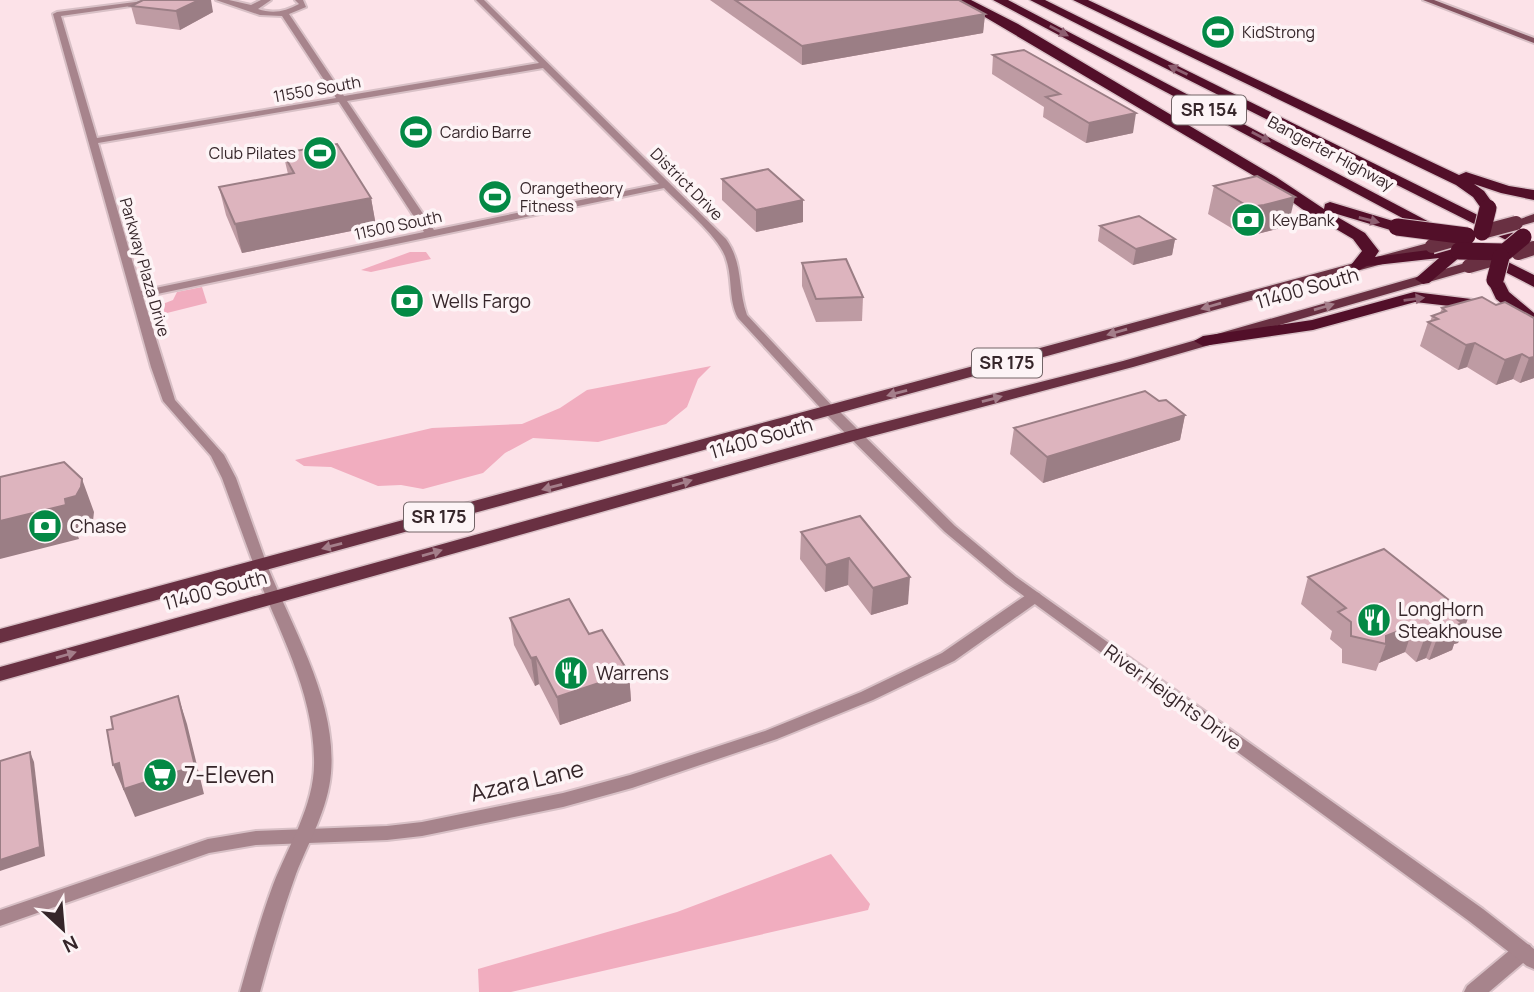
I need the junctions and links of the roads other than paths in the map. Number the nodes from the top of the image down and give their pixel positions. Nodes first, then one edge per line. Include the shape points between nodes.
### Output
1 (170, 0) edge
2 (220, 0) edge
3 (267, 0) edge
4 (301, 0) edge
5 (480, 0) edge
6 (962, 0) edge
7 (999, 0) edge
8 (1036, 0) edge
9 (1079, 0) edge
10 (1427, 0) edge
11 (229, 1) edge
12 (114, 3) edge
13 (252, 4) edge
14 (284, 13) junction
15 (1534, 41) edge
16 (545, 65) junction
17 (341, 100) junction
18 (93, 141) junction
19 (1390, 148) junction
20 (1271, 180) junction
21 (666, 186) junction
22 (1534, 195) edge
23 (1534, 218) edge
24 (430, 234) junction
25 (1459, 244) junction
26 (1523, 244) edge
27 (1365, 263) junction
28 (1423, 279) junction
29 (1534, 282) edge
30 (137, 295) junction
31 (1534, 321) edge
32 (1534, 329) edge
33 (1203, 341) junction
34 (831, 411) junction
35 (855, 435) junction
36 (260, 565) junction
37 (1034, 597) junction
38 (272, 598) junction
39 (0, 636) edge
40 (0, 674) edge
41 (303, 834) junction
42 (0, 918) edge
43 (1528, 956) edge
44 (250, 992) edge
45 (1474, 992) edge

1 - 12 street, Parkway Plaza Drive
2 - 11 street
3 - 13 street
4 - 14 street via 300,8
5 - 16 street, District Drive
6 - 20 highway
7 -> 29 highway, Bangerter Highway / SR 154
26 -> 8 highway, Bangerter Highway / SR 154
9 - 19 highway
10 - 15 main road
11 - 13 street
12 - 18 street, Parkway Plaza Drive via 57,14
13 - 14 street via 262,13
14 - 17 street
16 - 17 street, 11550 South
16 - 21 street, District Drive
17 - 18 street, 11550 South
17 - 24 street
18 - 30 street, Parkway Plaza Drive
19 - 22 highway via 1493,186
19 - 25 highway, bridge via 1483,198 1488,208
20 -> 25 highway, bridge via 1342,212
20 - 27 highway via 1364,240 1371,251
21 - 24 street, 11500 South
21 - 34 street, District Drive via 734,257 736,303 742,316
23 - 26 main road, 11400 South
24 - 30 street, 11500 South
25 - 26 highway, bridge
25 - 26 highway
25 - 27 highway
25 - 28 highway
26 - 28 main road, 11400 South / SR 175, bridge
26 - 31 highway, bridge via 1496,280 1502,295
27 -> 34 main road, 11400 South / SR 175
33 -> 28 main road, 11400 South / SR 175
30 - 36 street, Parkway Plaza Drive via 169,401 217,455
33 -> 32 highway via 1313,325 1414,297 1471,304
35 -> 33 main road, 11400 South / SR 175
34 - 35 street, River Heights Drive
34 -> 36 main road, 11400 South / SR 175
35 - 37 street, River Heights Drive via 969,546
38 -> 35 main road, 11400 South / SR 175
36 - 38 street, Parkway Plaza Drive
36 - 39 main road, 11400 South / SR 175
37 - 41 street, Azara Lane via 948,657 820,716 704,758 563,800 461,821 387,833
37 - 43 street, River Heights Drive
40 -> 38 main road, 11400 South / SR 175
38 - 41 street, Parkway Plaza Drive via 292,635 322,742 320,795
41 - 42 street, Azara Lane via 208,846
41 - 44 street, Parkway Plaza Drive
43 - 45 street

